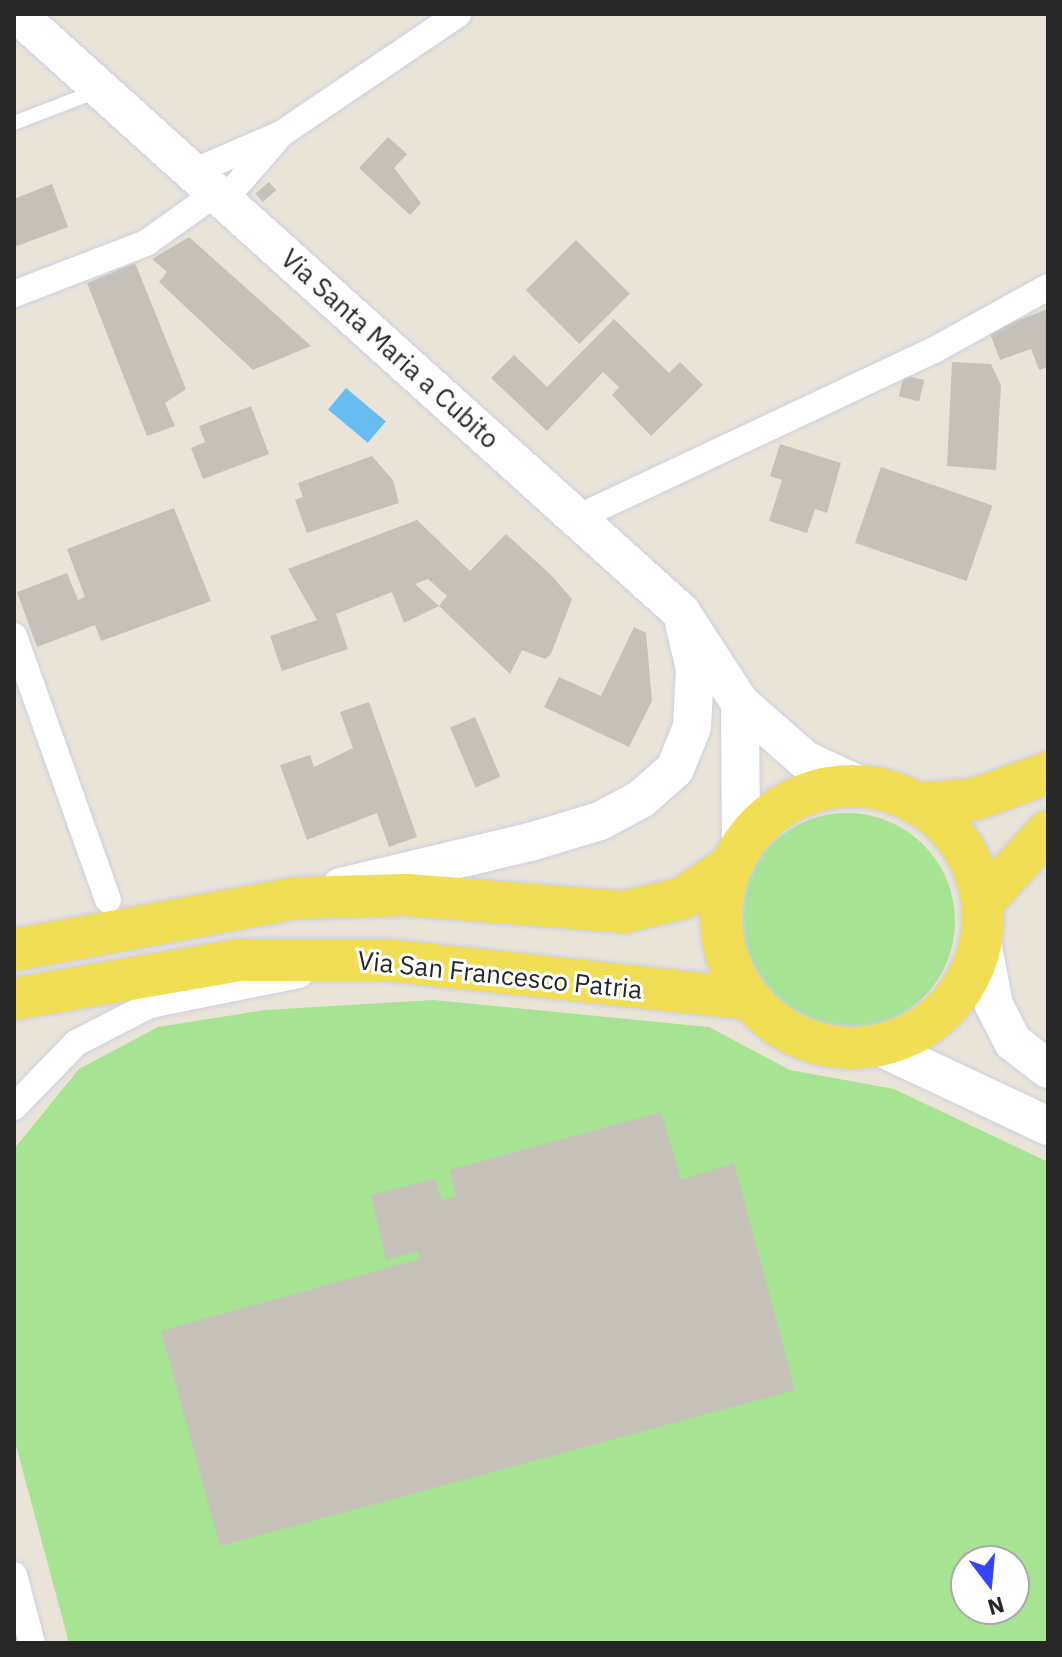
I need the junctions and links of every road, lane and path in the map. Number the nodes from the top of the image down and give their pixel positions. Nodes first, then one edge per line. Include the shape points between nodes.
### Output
1 (17, 14) edge
2 (458, 14) edge
3 (101, 89) junction
4 (14, 123) edge
5 (281, 134) junction
6 (211, 188) junction
7 (1048, 287) edge
8 (14, 294) edge
9 (577, 518) junction
10 (681, 612) junction
11 (14, 636) edge
12 (740, 703) junction
13 (1048, 773) edge
14 (861, 786) junction
15 (919, 804) junction
16 (1048, 831) edge
17 (736, 858) junction
18 (296, 898) junction
19 (108, 900) dead end
20 (982, 922) junction
21 (14, 950) edge
22 (385, 960) junction
23 (14, 999) edge
24 (748, 999) junction
25 (878, 1046) junction
26 (1048, 1069) edge
27 (14, 1107) edge
28 (1048, 1126) edge
29 (14, 1575) edge
30 (32, 1643) edge

1 - 3 main road, Via Santa Maria a Cubito
2 - 5 street
3 - 4 lane
3 - 6 main road, Via Santa Maria a Cubito
5 - 6 street
5 - 6 street
6 - 8 street via 146,243
6 - 9 main road, Via Santa Maria a Cubito
7 - 9 street via 934,350
9 - 10 main road, Via Santa Maria a Cubito
10 - 12 main road, Via Santa Maria a Cubito
10 - 18 main road via 695,669 692,727 675,769 641,799 600,821 530,842
11 - 19 street
12 - 14 main road, Via Santa Maria a Cubito via 805,760
12 - 17 main road
13 - 15 main road via 976,799
14 - 15 main road
14 - 17 main road via 821,790 784,805
15 - 20 main road via 965,852
16 - 20 main road
17 - 18 main road via 683,898 624,912 407,895
17 - 24 main road via 721,934
18 - 21 main road
20 - 25 main road via 969,978 946,1009 915,1033
20 - 26 main road via 994,1005 1013,1042
22 - 23 main road, Via San Francesco Patria via 240,960
22 - 24 main road, Via San Francesco Patria
22 - 27 street via 150,1005 76,1043
24 - 25 main road via 807,1041
25 - 28 main road
29 - 30 street

